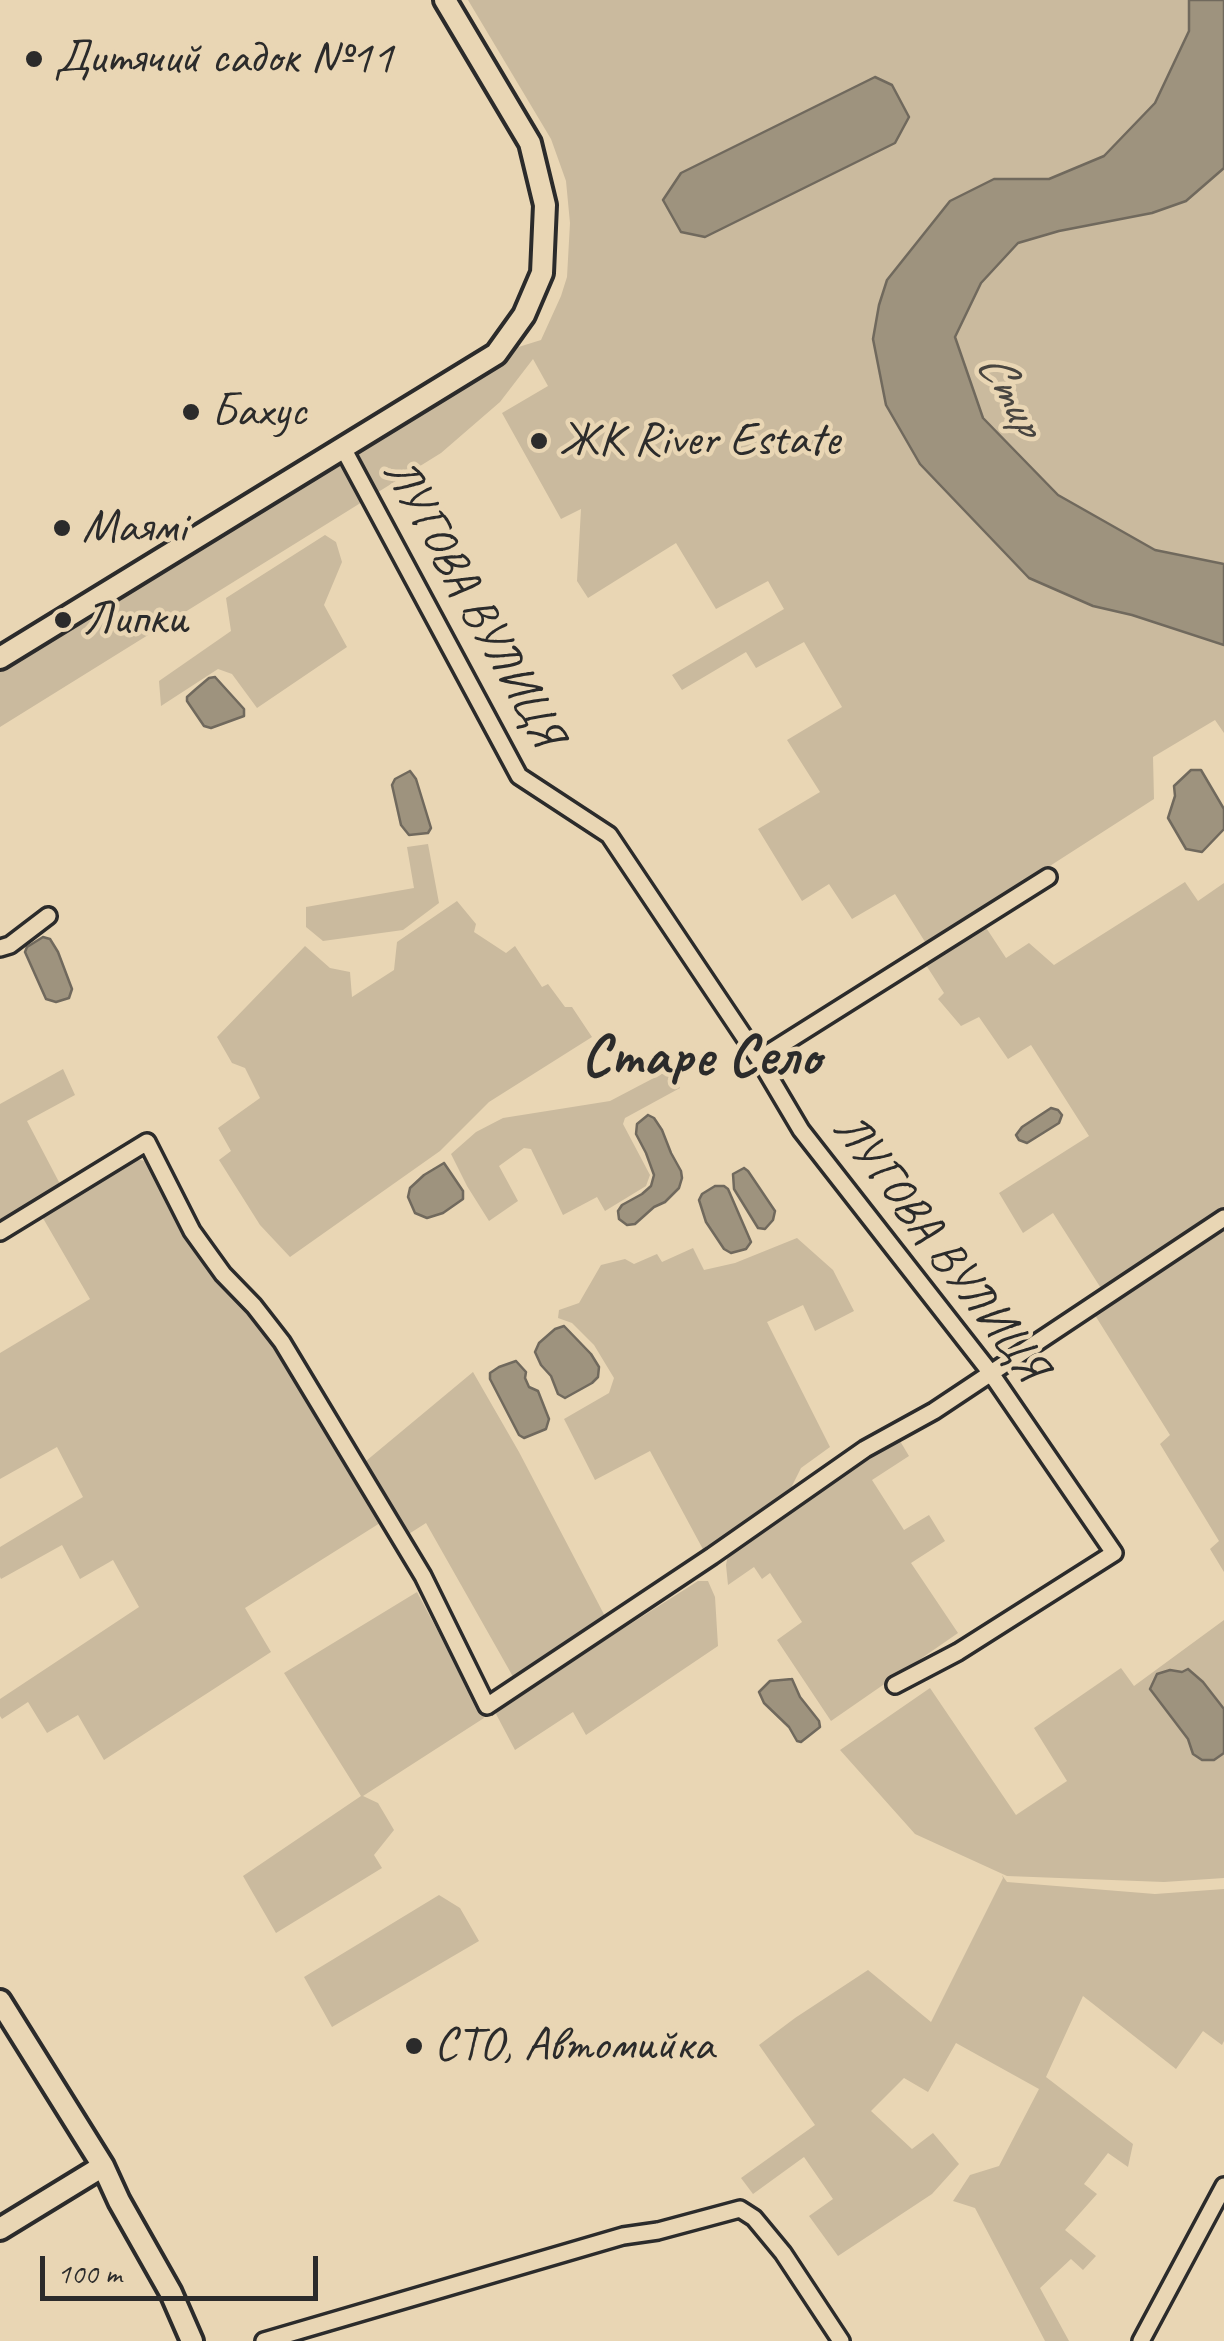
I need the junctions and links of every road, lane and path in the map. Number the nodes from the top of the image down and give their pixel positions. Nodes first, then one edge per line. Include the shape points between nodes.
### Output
1 (444, 0) edge
2 (344, 448) junction
3 (0, 658) edge
4 (1048, 878) dead end
5 (48, 916) dead end
6 (0, 948) edge
7 (759, 1059) junction
8 (1224, 1218) edge
9 (0, 1232) edge
10 (990, 1372) junction
11 (895, 1685) dead end
12 (0, 2001) edge
13 (102, 2166) junction
14 (1224, 2186) edge
15 (0, 2228) edge
16 (192, 2341) edge
17 (264, 2341) edge
18 (841, 2341) edge
19 (1141, 2341) edge

1 - 2 street via 530,143 544,205 542,272 496,354
2 - 3 street
2 - 7 street, ЛУГОВА ВУЛИЦЯ via 519,776 609,835
4 - 7 street
5 - 6 street
7 - 10 street, ЛУГОВА ВУЛИЦЯ via 801,1130
8 - 10 street
9 - 10 street via 148,1142 192,1231 282,1342 423,1576 487,1706
10 - 11 street, ЛУГОВА ВУЛИЦЯ via 1114,1553
12 - 13 street
13 - 15 street
13 - 16 street
14 - 19 street
17 - 18 street via 623,2236 740,2210 784,2252

